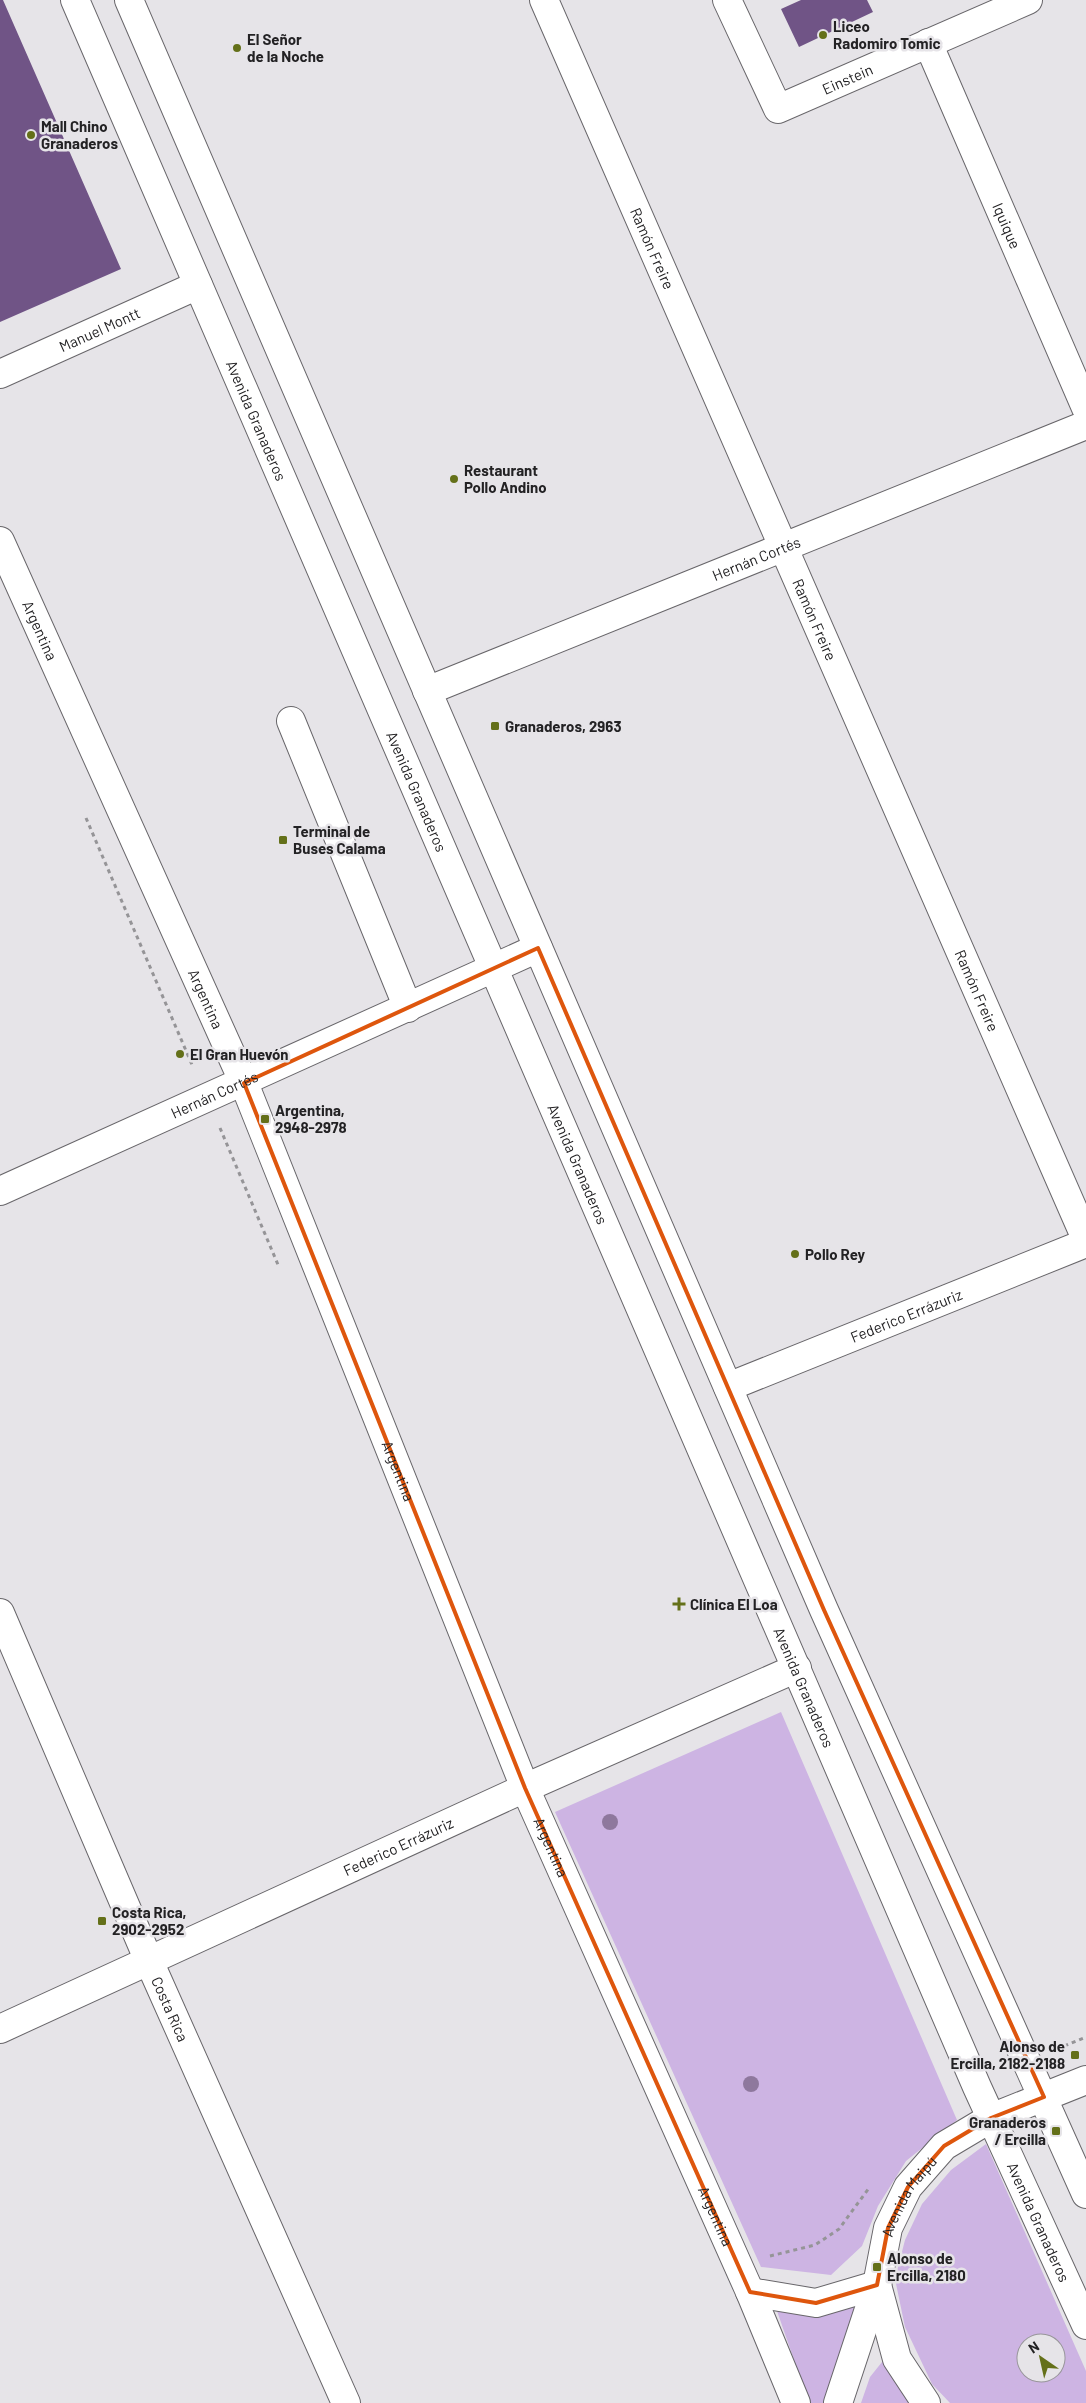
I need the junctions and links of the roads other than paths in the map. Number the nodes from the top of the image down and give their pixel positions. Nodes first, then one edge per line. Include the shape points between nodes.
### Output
1 (75, 0) edge
2 (129, 0) edge
3 (544, 0) edge
4 (726, 0) edge
5 (1028, 0) edge
6 (928, 43) junction
7 (198, 284) junction
8 (0, 374) edge
9 (1086, 408) edge
10 (1086, 424) edge
11 (0, 541) edge
12 (784, 547) junction
13 (427, 691) junction
14 (291, 722) dead end
15 (538, 948) junction
16 (494, 968) junction
17 (408, 1008) junction
18 (244, 1083) junction
19 (0, 1191) edge
20 (1086, 1239) edge
21 (1086, 1243) edge
22 (728, 1387) junction
23 (0, 1613) edge
24 (797, 1668) junction
25 (524, 1788) junction
26 (149, 1960) junction
27 (0, 2029) edge
28 (1086, 2080) edge
29 (1044, 2097) junction
30 (991, 2118) junction
31 (1086, 2194) edge
32 (877, 2285) junction
33 (750, 2292) junction
34 (1086, 2325) edge
35 (346, 2403) edge
36 (796, 2403) edge
37 (838, 2403) edge
38 (926, 2403) edge

1 - 7 street, Avenida Granaderos
2 - 13 street
3 - 12 street, Ramón Freire
4 - 6 street, Einstein via 778,109
5 - 6 street, Einstein
6 - 9 street, Iquique
7 - 8 street, Manuel Montt
7 - 16 street, Avenida Granaderos
10 - 12 street, Hernán Cortés
11 - 18 street, Argentina
12 - 13 street, Hernán Cortés
12 - 20 street, Ramón Freire
13 - 15 street
14 - 17 street
15 - 16 street, Hernán Cortés
15 - 22 street
16 - 17 street, Hernán Cortés
16 - 24 street, Avenida Granaderos
17 - 18 street, Hernán Cortés
18 - 19 street, Hernán Cortés
18 - 25 street, Argentina
21 - 22 street, Federico Errázuriz
22 - 29 street via 824,1610
23 - 26 street, Costa Rica
24 - 25 street, Federico Errázuriz
24 - 30 street, Avenida Granaderos
25 - 26 street, Federico Errázuriz
25 - 33 street, Argentina
26 - 27 street, Federico Errázuriz
26 - 35 street, Costa Rica
28 - 29 street, Avenida Maipú
29 - 30 street, Avenida Maipú
29 - 31 street
30 - 32 street, Avenida Maipú via 944,2146 908,2187 888,2228
30 - 34 street, Avenida Granaderos
32 - 33 street via 816,2303
32 - 37 street, Avenida Maipú
32 - 38 street via 897,2360
33 - 36 street, Argentina

